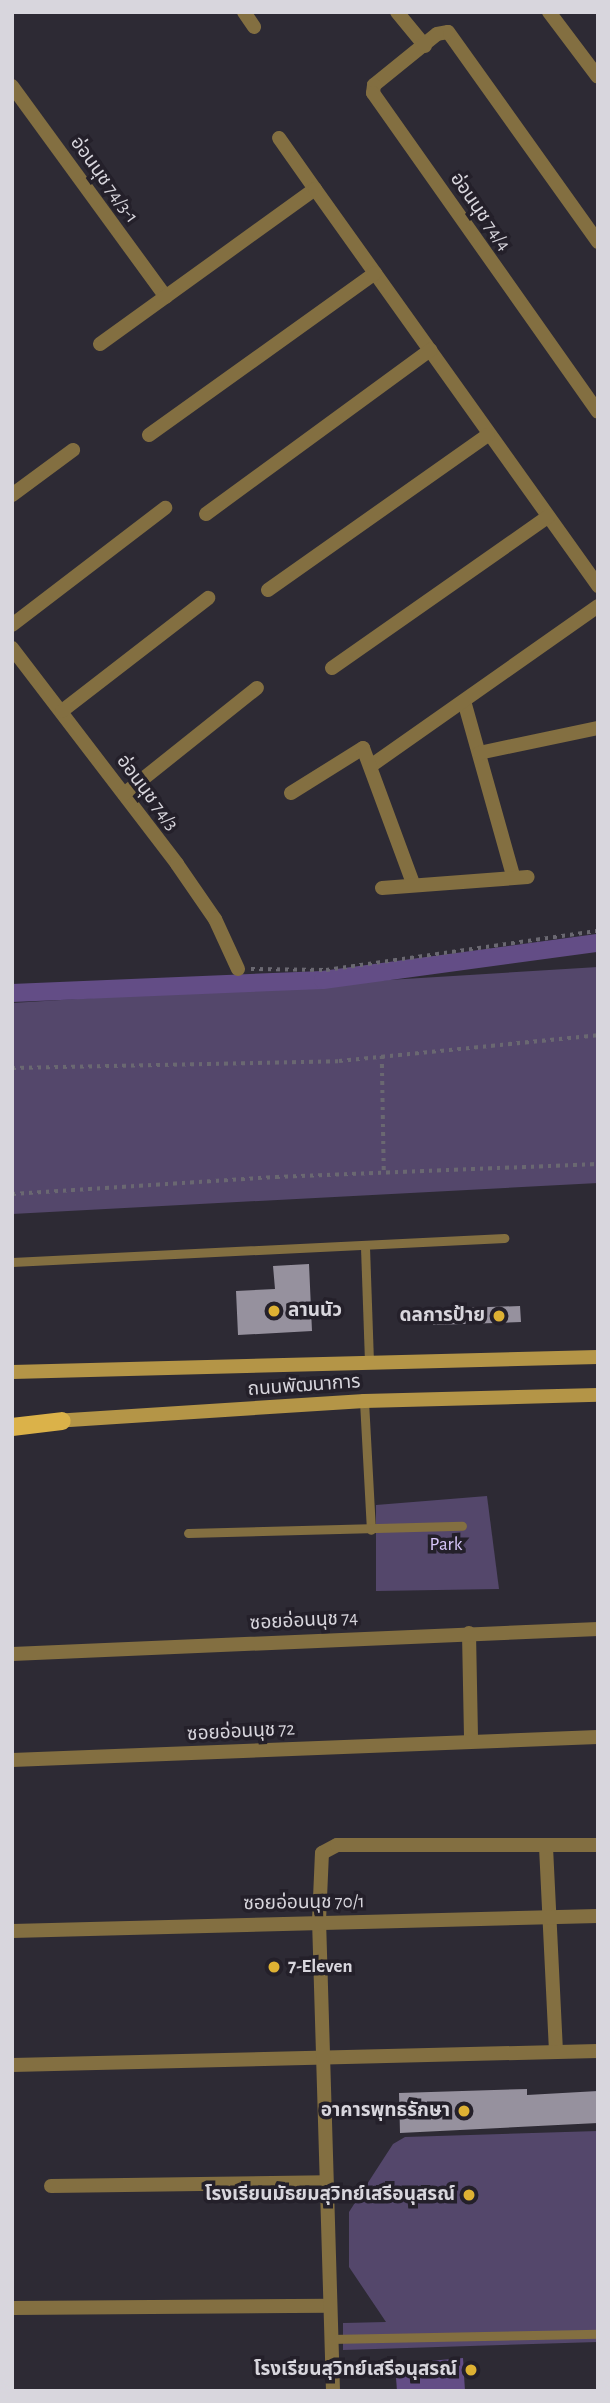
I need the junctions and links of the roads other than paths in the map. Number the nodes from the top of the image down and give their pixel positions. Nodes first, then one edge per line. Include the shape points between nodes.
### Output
1 (244, 12) edge
2 (397, 12) edge
3 (549, 12) edge
4 (254, 27) dead end
5 (425, 46) junction
6 (598, 77) edge
7 (12, 86) edge
8 (279, 138) dead end
9 (315, 189) junction
10 (598, 242) edge
11 (375, 273) junction
12 (166, 297) junction
13 (100, 344) dead end
14 (430, 350) junction
15 (598, 412) edge
16 (149, 435) dead end
17 (488, 435) junction
18 (73, 450) dead end
19 (12, 495) edge
20 (165, 508) dead end
21 (206, 514) dead end
22 (548, 517) junction
23 (598, 586) edge
24 (268, 590) dead end
25 (208, 598) dead end
26 (598, 606) edge
27 (12, 625) edge
28 (12, 648) edge
29 (332, 668) dead end
30 (257, 688) dead end
31 (464, 701) junction
32 (62, 711) junction
33 (598, 728) edge
34 (479, 753) junction
35 (372, 765) junction
36 (291, 793) dead end
37 (124, 794) junction
38 (513, 875) junction
39 (528, 877) dead end
40 (413, 883) junction
41 (382, 888) dead end
42 (239, 969) road end
43 (504, 1238) dead end
44 (365, 1247) junction
45 (12, 1262) edge
46 (598, 1357) edge
47 (369, 1363) junction
48 (12, 1372) edge
49 (598, 1395) edge
50 (365, 1401) junction
51 (12, 1418) edge
52 (62, 1421) junction
53 (12, 1427) edge
54 (462, 1526) dead end
55 (371, 1531) junction
56 (188, 1534) dead end
57 (598, 1629) edge
58 (469, 1633) junction
59 (12, 1654) edge
60 (598, 1737) edge
61 (471, 1739) junction
62 (12, 1760) edge
63 (598, 1845) edge
64 (546, 1847) junction
65 (598, 1916) edge
66 (552, 1918) junction
67 (318, 1921) junction
68 (12, 1931) edge
69 (598, 2051) edge
70 (556, 2052) junction
71 (321, 2057) junction
72 (12, 2065) edge
73 (325, 2182) junction
74 (51, 2186) dead end
75 (329, 2306) junction
76 (12, 2308) edge
77 (598, 2334) edge
78 (330, 2339) junction
79 (333, 2391) edge

1 - 4 street
2 - 5 street
3 - 6 street
5 - 10 street, อ่อนนุช 74/4 via 437,34 448,32
5 - 15 street, อ่อนนุช 74/4 via 378,81 373,93
7 - 12 street, อ่อนนุช 74/3-1
8 - 9 street
9 - 11 street
9 - 12 street
11 - 14 street
11 - 16 street
12 - 13 street
14 - 17 street
14 - 21 street
17 - 22 street
17 - 24 street
18 - 19 street
20 - 27 street
22 - 23 street
22 - 29 street
25 - 32 street
26 - 31 street
28 - 32 street, อ่อนนุช 74/3
30 - 37 street
31 - 34 street
31 - 35 street
32 - 37 street, อ่อนนุช 74/3
33 - 34 street
34 - 38 street
35 - 36 street via 363,748 357,748
35 - 40 street
37 - 42 street, อ่อนนุช 74/3 via 215,919
38 - 39 street
38 - 40 street
40 - 41 street
43 - 44 lane
44 - 45 lane
44 - 47 lane
46 - 47 main road, ถนนพัฒนาการ
47 - 48 main road, ถนนพัฒนาการ
49 - 50 main road, ถนนพัฒนาการ
50 - 52 main road, ถนนพัฒนาการ
50 - 55 lane
51 - 52 main road, ถนนพัฒนาการ
52 - 53 main road
54 - 55 lane
55 - 56 lane
57 - 58 street, ซอยอ่อนนุช 74
58 - 59 street, ซอยอ่อนนุช 74
58 - 61 street
60 - 61 street, ซอยอ่อนนุช 72
61 - 62 street, ซอยอ่อนนุช 72
63 - 64 street
64 - 66 street
64 - 67 street via 337,1845 322,1853 319,1861
65 - 66 street, ซอยอ่อนนุช 70/1
66 - 67 street, ซอยอ่อนนุช 70/1
66 - 70 street
67 - 68 street, ซอยอ่อนนุช 70/1
67 - 71 street
69 - 70 street
70 - 71 street
71 - 72 street
71 - 73 street
73 - 74 street
73 - 75 street
75 - 76 street
75 - 78 street
77 - 78 lane
78 - 79 street

